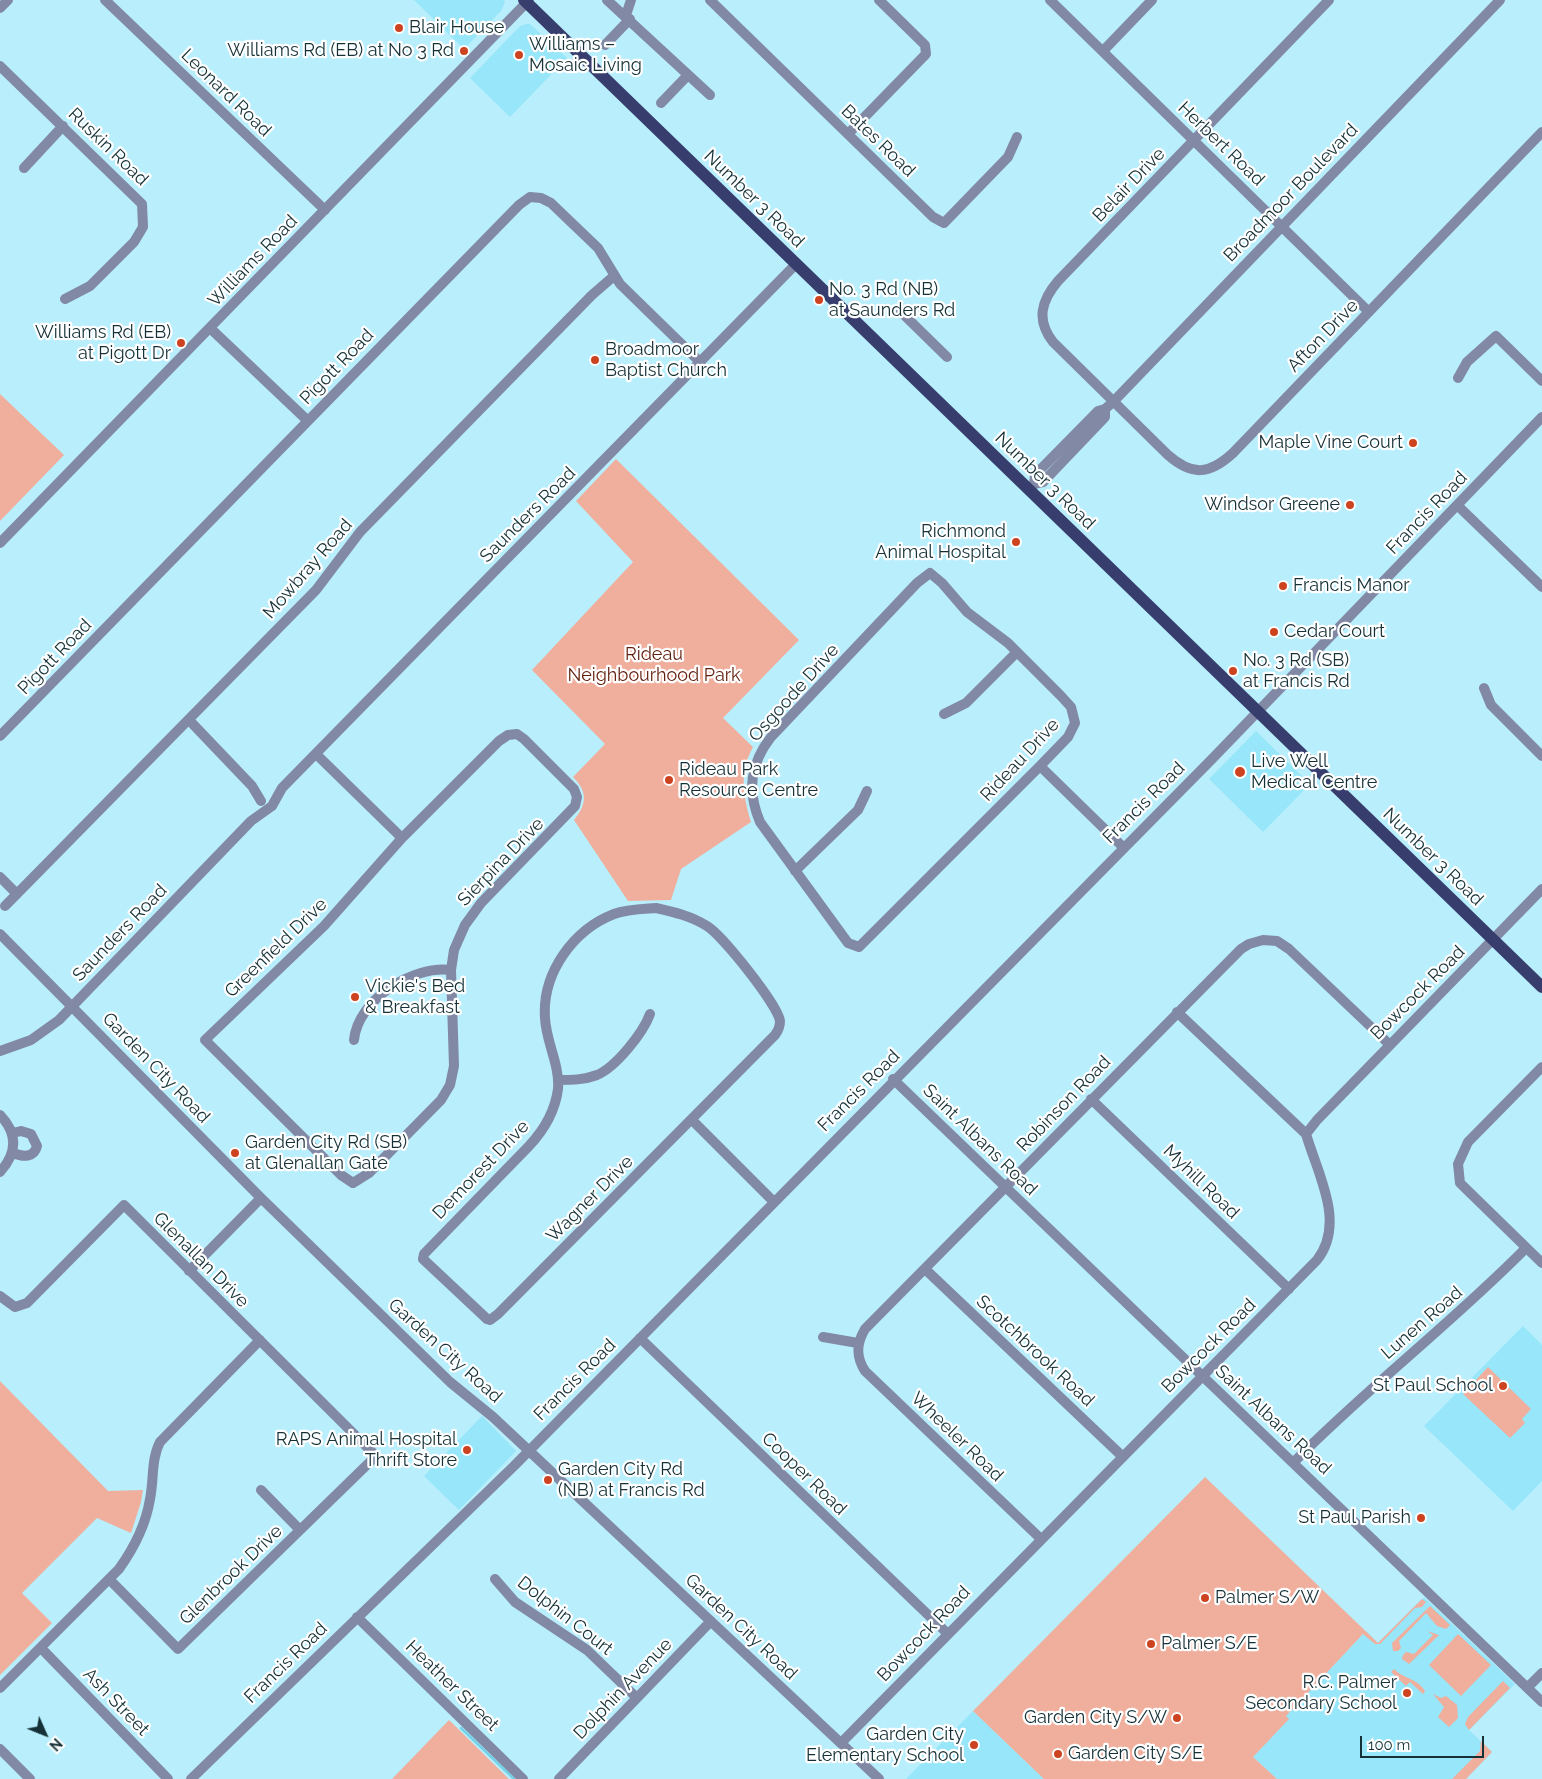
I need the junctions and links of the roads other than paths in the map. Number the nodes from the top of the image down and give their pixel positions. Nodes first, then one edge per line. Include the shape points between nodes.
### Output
1 (8, 0) edge
2 (105, 0) edge
3 (607, 0) edge
4 (631, 0) edge
5 (710, 0) edge
6 (879, 0) edge
7 (1050, 0) edge
8 (1152, 0) edge
9 (1329, 0) edge
10 (1500, 0) edge
11 (527, 1) edge
12 (0, 8) edge
13 (628, 17) junction
14 (605, 45) dead end
15 (1103, 51) junction
16 (0, 66) edge
17 (688, 75) junction
18 (710, 95) dead end
19 (661, 104) dead end
20 (63, 126) junction
21 (1542, 132) edge
22 (848, 134) junction
23 (1017, 138) dead end
24 (1194, 140) junction
25 (24, 168) dead end
26 (325, 210) junction
27 (1282, 226) junction
28 (796, 264) junction
29 (614, 276) junction
30 (65, 299) dead end
31 (902, 312) dead end
32 (1368, 312) junction
33 (210, 328) junction
34 (947, 357) dead end
35 (701, 363) junction
36 (1458, 378) dead end
37 (1542, 381) edge
38 (1109, 405) junction
39 (1542, 417) edge
40 (308, 421) junction
41 (1031, 486) junction
42 (1457, 505) junction
43 (0, 543) edge
44 (930, 573) joint
45 (1542, 587) edge
46 (1017, 652) junction
47 (1484, 688) dead end
48 (1258, 712) junction
49 (944, 714) dead end
50 (189, 720) junction
51 (513, 734) joint
52 (0, 736) edge
53 (316, 754) junction
54 (1542, 756) edge
55 (1040, 766) junction
56 (867, 791) dead end
57 (267, 800) junction
58 (402, 838) junction
59 (1123, 847) junction
60 (795, 871) junction
61 (0, 877) edge
62 (1542, 889) edge
63 (17, 894) junction
64 (5, 906) dead end
65 (0, 934) edge
66 (1494, 940) junction
67 (859, 947) joint
68 (451, 970) junction
69 (1542, 987) edge
70 (72, 1006) junction
71 (1177, 1012) junction
72 (650, 1014) dead end
73 (780, 1024) joint
74 (354, 1040) dead end
75 (1390, 1045) junction
76 (0, 1051) edge
77 (1542, 1067) edge
78 (893, 1079) junction
79 (558, 1080) junction
80 (1091, 1099) junction
81 (0, 1115) edge
82 (692, 1120) junction
83 (13, 1132) junction
84 (1306, 1134) junction
85 (13, 1153) junction
86 (0, 1172) edge
87 (353, 1183) joint
88 (1005, 1188) junction
89 (261, 1198) junction
90 (773, 1201) junction
91 (1526, 1248) junction
92 (428, 1249) joint
93 (1542, 1263) edge
94 (924, 1269) junction
95 (189, 1271) junction
96 (1289, 1288) junction
97 (0, 1296) edge
98 (823, 1337) dead end
99 (640, 1338) junction
100 (260, 1340) junction
101 (858, 1348) junction
102 (1203, 1376) junction
103 (528, 1451) junction
104 (376, 1456) joint
105 (1123, 1456) junction
106 (1294, 1462) junction
107 (261, 1490) dead end
108 (300, 1530) junction
109 (1041, 1539) junction
110 (495, 1579) dead end
111 (110, 1580) junction
112 (357, 1617) junction
113 (711, 1621) junction
114 (947, 1634) junction
115 (41, 1648) junction
116 (1542, 1672) edge
117 (1528, 1687) junction
118 (0, 1688) edge
119 (637, 1698) junction
120 (1542, 1702) edge
121 (841, 1742) junction
122 (0, 1749) edge
123 (30, 1779) edge
124 (168, 1779) edge
125 (191, 1779) edge
126 (523, 1779) edge
127 (559, 1779) edge
128 (879, 1779) edge

1 - 12 street
2 - 26 street, Leonard Road
3 - 13 street
4 - 13 street
5 - 22 street, Bates Road
6 - 22 street via 925,44 926,54
7 - 15 street, Herbert Road
8 - 15 street
9 - 24 street, Belair Drive
10 - 27 street, Broadmoor Boulevard
11 - 26 street, Williams Road
11 - 28 main road, Number 3 Road
13 - 14 street
13 - 17 street
15 - 24 street, Herbert Road
16 - 20 street, Ruskin Road
17 - 18 street
17 - 19 street
20 - 25 street
20 - 30 street, Ruskin Road via 138,198 144,220 134,242 90,286
21 - 32 street, Afton Drive
22 - 23 street, Bates Road via 933,217 944,223 1008,157
24 - 27 street, Herbert Road
24 - 38 street, Belair Drive via 1058,282 1043,305 1042,319 1047,335
26 - 33 street, Williams Road
27 - 32 street, Herbert Road
27 - 38 street, Broadmoor Boulevard
28 - 35 street, Saunders Road
28 - 41 main road, Number 3 Road
29 - 35 street, Pigott Road
29 - 40 street, Pigott Road via 598,248 555,206 541,198 530,197
29 - 50 street, Mowbray Road via 360,532 320,585
31 - 34 street
32 - 38 street, Afton Drive via 1233,453 1212,468 1196,470 1176,462
33 - 40 street
33 - 43 street, Williams Road
35 - 53 street, Saunders Road
36 - 37 street via 1467,362 1496,336
38 - 41 street, Broadmoor Boulevard via 1105,417 1043,482
39 - 42 street, Francis Road
40 - 52 street, Pigott Road
41 - 48 main road, Number 3 Road
42 - 45 street
42 - 48 street, Francis Road
44 - 46 street, Rideau Drive via 967,612
44 - 60 street, Osgoode Drive via 771,737 756,762 752,777 755,809 760,822
46 - 49 street via 966,703
46 - 55 street, Rideau Drive via 1061,696 1075,717 1072,731
47 - 54 street via 1490,704
48 - 59 street, Francis Road
48 - 66 main road, Number 3 Road
50 - 57 street
50 - 63 street, Mowbray Road
51 - 58 street, Greenfield Drive via 499,741
51 - 68 street, Sierpina Drive via 524,739 570,784 576,792 577,802 472,914 457,942
53 - 57 street, Saunders Road
53 - 58 street
55 - 59 street
55 - 67 street, Rideau Drive
56 - 60 street via 858,810
57 - 70 street, Saunders Road via 251,821
58 - 87 street, Greenfield Drive via 324,926 205,1040 341,1175
59 - 78 street, Francis Road
60 - 67 street, Osgoode Drive via 848,943
61 - 63 street
62 - 66 street, Bowcock Road
63 - 64 street, Mowbray Road
65 - 70 street, Garden City Road
66 - 69 main road, Number 3 Road
66 - 75 street, Bowcock Road
68 - 74 street via 418,973 396,983 362,1016 355,1029
68 - 87 street, Sierpina Drive via 454,1066 450,1085 441,1100 369,1173
70 - 76 street, Saunders Road via 40,1035
70 - 89 street, Garden City Road
71 - 75 street, Robinson Road via 1241,948 1256,941 1271,940 1289,949
71 - 80 street, Robinson Road
71 - 84 street
72 - 79 street via 639,1035 602,1072 580,1079
73 - 79 street, Demorest Drive via 778,1015 747,969 713,929 682,913 661,909 616,913 578,938 566,950 553,973 544,1017
73 - 82 street, Wagner Drive via 775,1035
75 - 84 street, Bowcock Road
77 - 91 street via 1468,1142 1458,1164 1460,1183
78 - 88 street, Saint Albans Road
78 - 90 street, Francis Road
79 - 92 street, Demorest Drive via 552,1113 538,1136
80 - 88 street, Robinson Road
80 - 96 street, Myhill Road
81 - 83 street
82 - 90 street
82 - 92 street, Wagner Drive via 490,1320 423,1259
83 - 85 street
83 - 85 street via 31,1134 37,1146 29,1156
84 - 96 street, Bowcock Road via 1330,1213 1331,1231 1324,1252
85 - 86 street
88 - 94 street, Robinson Road
88 - 102 street, Saint Albans Road
89 - 95 street
89 - 103 street, Garden City Road via 450,1382
90 - 99 street, Francis Road
91 - 93 street
91 - 106 street, Lunen Road via 1483,1292 1337,1419
94 - 101 street, Robinson Road via 865,1329
94 - 105 street, Scotchbrook Road
95 - 97 street, Glenallan Drive via 124,1205 26,1303 15,1307
95 - 100 street, Glenallan Drive
96 - 102 street, Bowcock Road
98 - 101 street
99 - 103 street, Francis Road
99 - 114 street, Cooper Road
100 - 104 street, Glenallan Drive
100 - 111 street via 160,1442 142,1526 129,1554
101 - 109 street, Wheeler Road via 865,1371
102 - 105 street, Bowcock Road
102 - 106 street, Saint Albans Road
103 - 112 street, Francis Road
103 - 113 street, Garden City Road
104 - 108 street, Glenbrook Drive
105 - 109 street, Bowcock Road
106 - 117 street, Saint Albans Road
107 - 108 street
108 - 111 street, Glenbrook Drive via 178,1649
109 - 114 street, Bowcock Road
110 - 119 street, Dolphin Court via 515,1602 587,1650
111 - 115 street
112 - 125 street, Francis Road
112 - 126 street, Heather Street
113 - 119 street, Dolphin Avenue
113 - 121 street, Garden City Road
114 - 121 street, Bowcock Road
115 - 118 street
115 - 124 street, Ash Street
116 - 117 street
117 - 120 street, Saint Albans Road
119 - 127 street, Dolphin Avenue
121 - 128 street, Garden City Road
122 - 123 street

